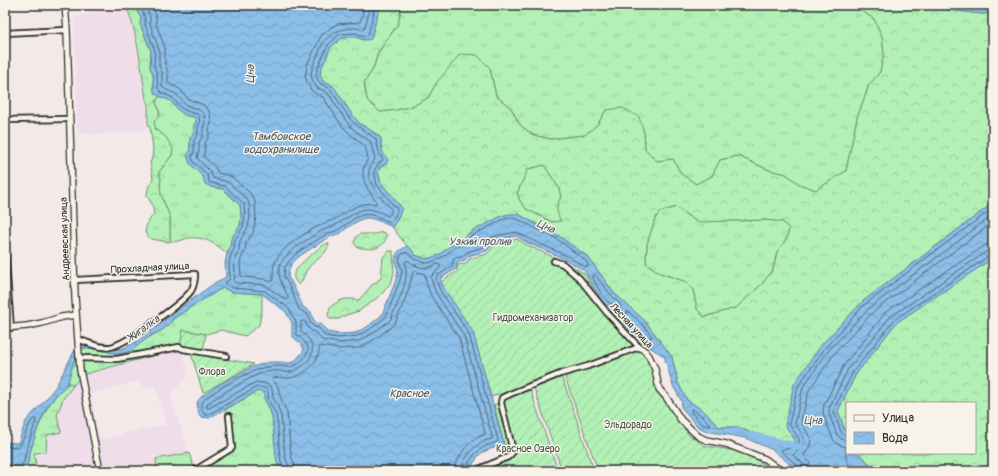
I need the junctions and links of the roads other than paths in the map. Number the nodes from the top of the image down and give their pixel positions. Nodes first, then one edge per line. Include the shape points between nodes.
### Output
1 (65, 5) edge
2 (67, 30) junction
3 (5, 33) edge
4 (69, 119) junction
5 (5, 120) edge
6 (5, 251) edge
7 (554, 261) dead end
8 (75, 280) junction
9 (76, 315) junction
10 (8, 328) edge
11 (78, 341) junction
12 (639, 347) junction
13 (79, 356) junction
14 (226, 356) dead end
15 (229, 416) dead end
16 (100, 471) edge
17 (194, 471) edge
18 (474, 471) edge
19 (781, 471) edge

1 - 2 street, Андреевская улица
2 - 3 street
2 - 4 street, Андреевская улица
4 - 5 street
4 - 8 street, Андреевская улица
6 - 10 street
7 - 12 street, Лесная улица via 563,264 579,278
8 - 9 street, Андреевская улица
8 - 11 street, Прохладная улица via 195,274 190,293 126,340 110,347
9 - 10 street
9 - 11 street, Андреевская улица
11 - 13 street, Андреевская улица
12 - 18 street via 560,374 503,398 501,403 512,453
12 - 19 street, Лесная улица via 649,356 659,389 681,420 698,436 765,459
13 - 14 street via 117,359 179,347
13 - 16 street, Андреевская улица
15 - 17 street via 232,448

